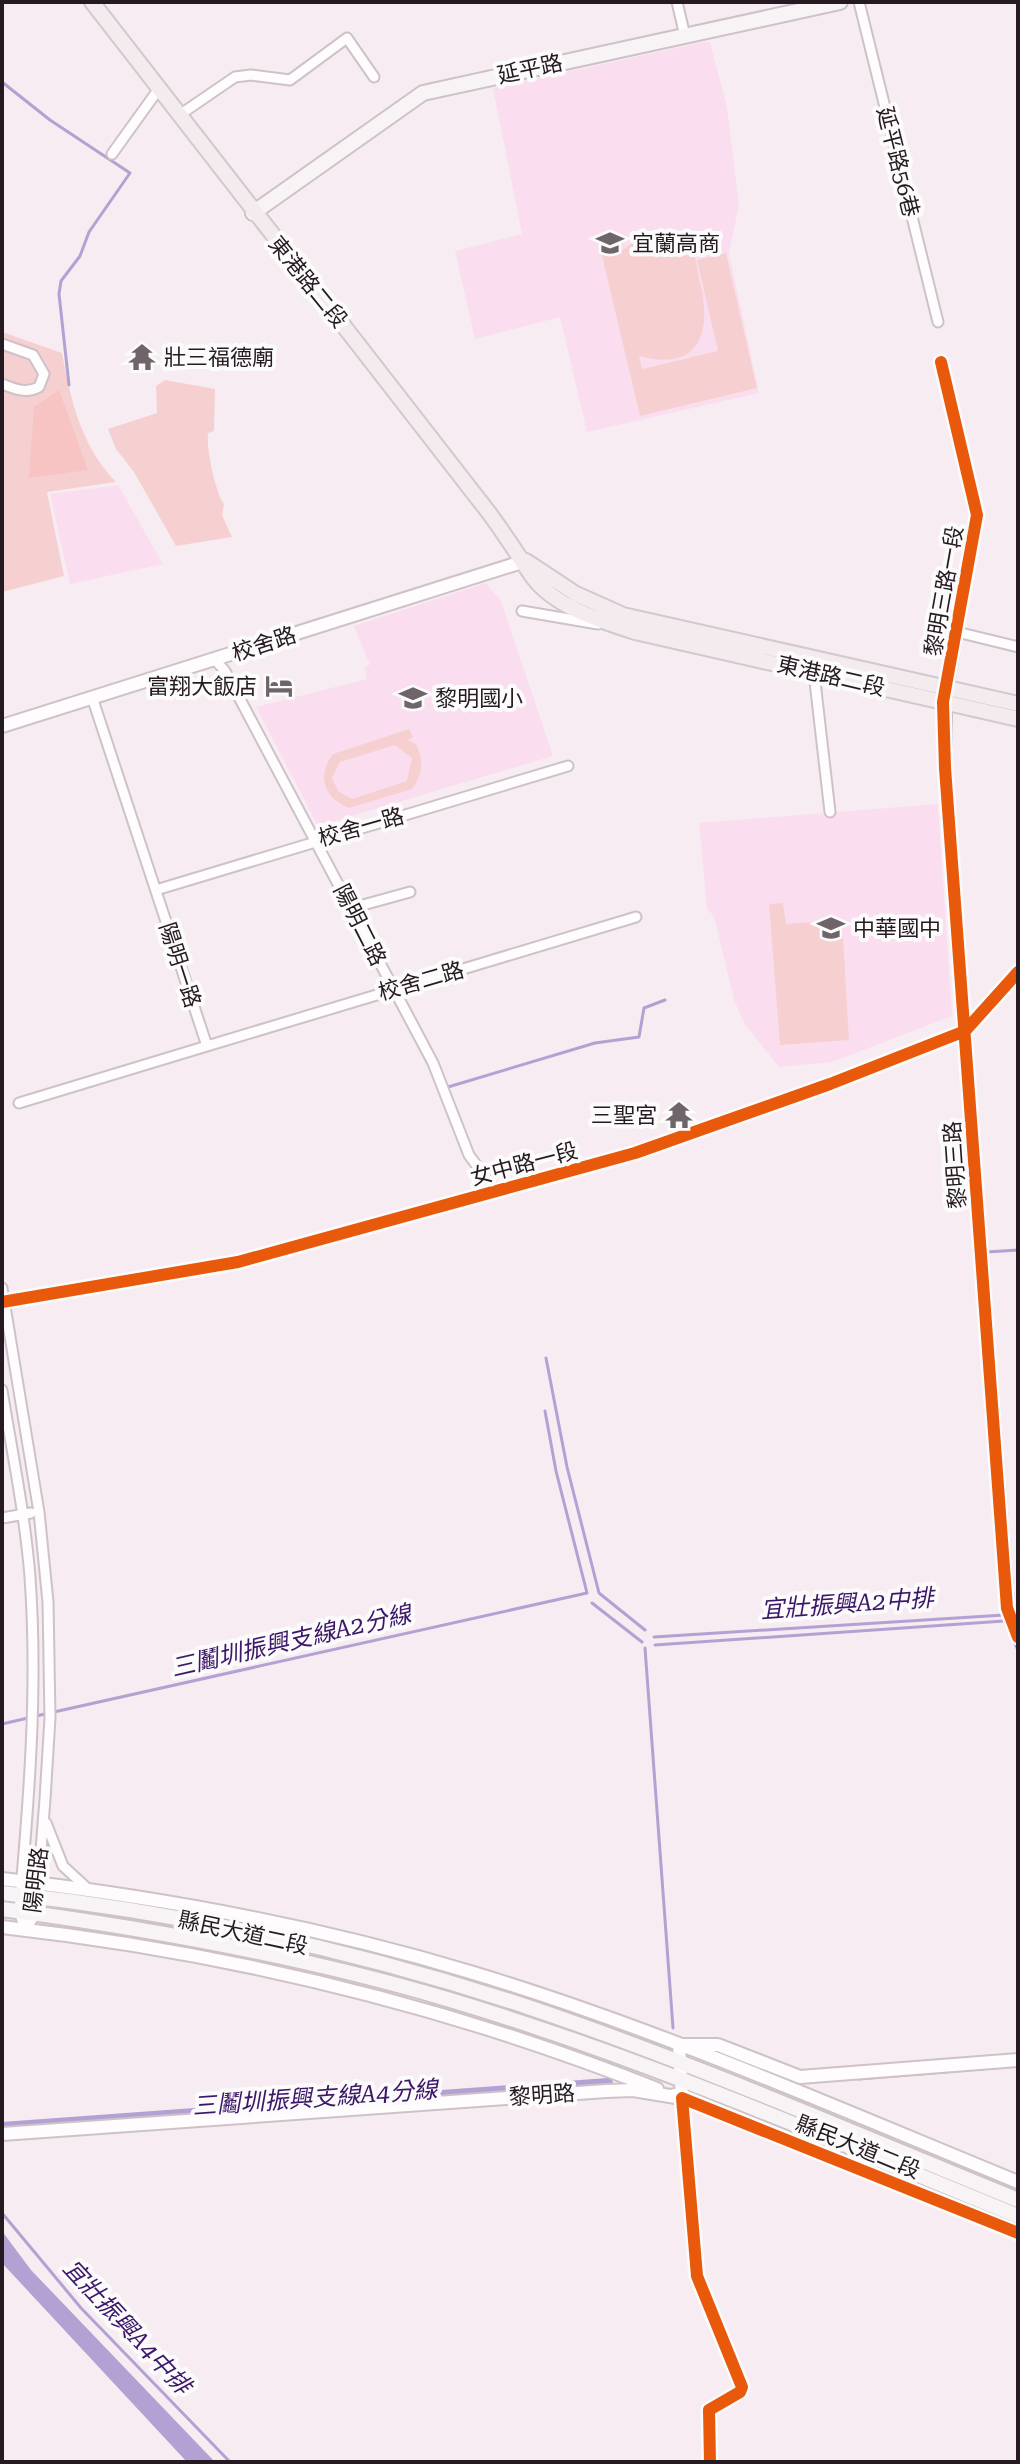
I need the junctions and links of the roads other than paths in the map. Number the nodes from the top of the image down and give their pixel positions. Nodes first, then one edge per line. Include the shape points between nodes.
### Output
1 (92, 2) edge
2 (677, 2) edge
3 (840, 2) edge
4 (859, 2) edge
5 (685, 36) junction
6 (374, 77) dead end
7 (158, 90) junction
8 (178, 116) junction
9 (112, 154) dead end
10 (253, 213) junction
11 (938, 322) dead end
12 (2, 344) edge
13 (941, 362) dead end
14 (2, 384) edge
15 (525, 561) junction
16 (522, 611) dead end
17 (613, 625) junction
18 (957, 632) junction
19 (1018, 647) edge
20 (215, 660) junction
21 (814, 673) junction
22 (946, 695) junction
23 (92, 697) junction
24 (1018, 704) edge
25 (1018, 719) edge
26 (2, 726) edge
27 (568, 766) dead end
28 (830, 812) dead end
29 (317, 840) junction
30 (156, 890) junction
31 (410, 892) dead end
32 (352, 908) junction
33 (636, 917) dead end
34 (1018, 972) edge
35 (393, 989) junction
36 (965, 1031) junction
37 (207, 1046) junction
38 (19, 1103) dead end
39 (497, 1193) junction
40 (2, 1288) edge
41 (4, 1301) edge
42 (2, 1390) edge
43 (27, 1513) junction
44 (2, 1518) edge
45 (1018, 1637) edge
46 (45, 1799) junction
47 (2, 1879) edge
48 (21, 1888) junction
49 (88, 1889) junction
50 (38, 1891) junction
51 (2, 1893) edge
52 (2, 1909) edge
53 (19, 1911) junction
54 (36, 1914) junction
55 (2, 1927) edge
56 (25, 1930) junction
57 (310, 1930) junction
58 (311, 1947) junction
59 (679, 2045) junction
60 (1018, 2060) edge
61 (612, 2071) junction
62 (681, 2071) junction
63 (800, 2077) junction
64 (606, 2091) junction
65 (800, 2093) junction
66 (682, 2098) junction
67 (2, 2134) edge
68 (1018, 2182) edge
69 (1018, 2200) edge
70 (1018, 2216) edge
71 (1018, 2233) edge

1 - 7 main road, 東港路二段
2 - 5 street
3 - 5 main road, 延平路
4 - 11 street, 延平路56巷
5 - 10 main road, 延平路 via 423,93
6 - 8 street via 347,38 290,80 235,77
7 - 8 main road, 東港路二段
7 - 9 street
8 - 10 main road, 東港路二段
10 - 15 main road, 東港路二段
12 - 14 street via 33,355 44,374 33,390
13 - 18 street, 黎明三路一段 via 977,515
15 - 17 main road, 東港路二段 via 532,576 558,598
15 - 20 street, 校舍路
15 - 22 main road, 東港路二段 via 576,594 623,615
16 - 17 street
17 - 21 main road, 東港路二段
18 - 19 street
18 - 22 street, 黎明三路一段
20 - 23 street, 校舍路
20 - 29 street, 陽明二路
21 - 22 main road, 東港路二段
21 - 28 street
22 - 24 main road, 東港路二段
22 - 25 main road, 東港路二段
22 - 36 street, 黎明三路 via 945,768
23 - 26 street, 校舍路
23 - 30 street, 陽明一路
27 - 29 street, 校舍一路
29 - 30 street, 校舍一路
29 - 32 street, 陽明二路
30 - 37 street, 陽明一路
31 - 32 street
32 - 35 street, 陽明二路
33 - 35 street, 校舍二路
34 - 36 street, 女中路一段
35 - 37 street, 校舍二路
35 - 39 street, 陽明二路 via 433,1063 469,1155
36 - 39 street, 女中路一段 via 648,1148
36 - 45 street, 黎明三路 via 1007,1608
37 - 38 street
39 - 41 street, 女中路一段 via 238,1262
40 - 41 street, 陽明路
41 - 46 street, 陽明路 via 39,1512 48,1602
42 - 43 street, 陽明路
43 - 44 street
43 - 48 street, 陽明路 via 32,1692
46 - 49 street via 54,1851
46 - 50 street, 陽明路
47 - 48 street, 縣民大道二段
48 - 50 main road, 縣民大道二段
48 - 51 main road, 縣民大道二段
48 - 53 street, 陽明路
49 - 50 street, 縣民大道二段
49 - 57 street, 縣民大道二段
50 - 54 street, 陽明路
50 - 58 main road, 縣民大道二段
52 - 53 main road, 縣民大道二段
53 - 54 main road, 縣民大道二段
53 - 56 street, 陽明路
54 - 56 street, 陽明路
54 - 62 main road, 縣民大道二段 via 313,1964 445,1998
55 - 56 street, 縣民大道二段
56 - 61 street, 縣民大道二段 via 198,1956 365,1994
57 - 58 street
57 - 59 street, 縣民大道二段 via 468,1971
58 - 62 main road, 縣民大道二段 via 530,2008
59 - 62 street
59 - 63 street via 718,2045
59 - 65 street, 縣民大道二段
60 - 63 street
61 - 64 street via 617,2083
61 - 66 street, 縣民大道二段
62 - 66 street
62 - 69 main road, 縣民大道二段
62 - 70 main road, 縣民大道二段
63 - 65 street
64 - 66 street, 黎明路
64 - 67 street, 黎明路
65 - 68 street, 縣民大道二段
66 - 71 street, 縣民大道二段

